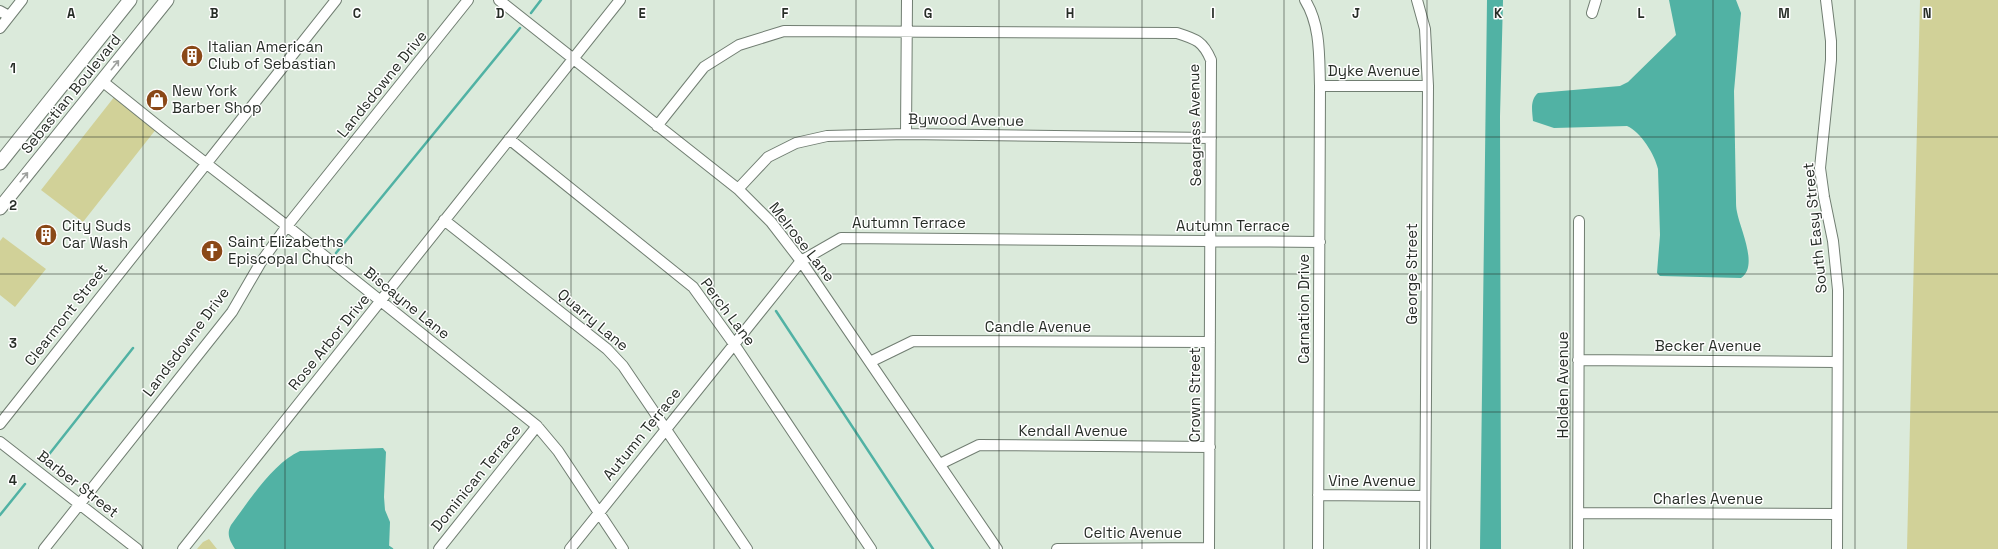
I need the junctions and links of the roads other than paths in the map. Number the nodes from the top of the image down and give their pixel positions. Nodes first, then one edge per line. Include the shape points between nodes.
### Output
1 (22, 0) edge
2 (130, 0) edge
3 (166, 0) edge
4 (336, 0) edge
5 (468, 0) edge
6 (499, 0) edge
7 (620, 0) edge
8 (907, 0) edge
9 (1305, 0) edge
10 (1417, 0) edge
11 (1596, 0) edge
12 (1826, 0) edge
13 (4, 13) edge
14 (1592, 13) dead end
15 (0, 28) edge
16 (907, 33) junction
17 (572, 59) junction
18 (102, 80) junction
19 (1320, 86) junction
20 (1428, 86) junction
21 (657, 126) junction
22 (906, 134) junction
23 (1211, 138) junction
24 (509, 139) junction
25 (0, 163) edge
26 (206, 164) junction
27 (738, 189) junction
28 (0, 208) edge
29 (444, 220) junction
30 (1579, 221) dead end
31 (288, 226) junction
32 (1211, 241) junction
33 (1320, 242) junction
34 (801, 261) junction
35 (381, 301) junction
36 (1210, 342) junction
37 (734, 344) junction
38 (1578, 360) junction
39 (870, 362) junction
40 (1837, 362) junction
41 (0, 424) edge
42 (537, 426) junction
43 (666, 428) junction
44 (0, 442) edge
45 (1210, 447) junction
46 (940, 464) junction
47 (1318, 495) junction
48 (1425, 496) junction
49 (79, 504) junction
50 (598, 512) junction
51 (1578, 513) junction
52 (1837, 514) junction
53 (44, 549) edge
54 (137, 549) edge
55 (183, 549) edge
56 (439, 549) edge
57 (570, 549) edge
58 (623, 549) edge
59 (748, 549) edge
60 (871, 549) edge
61 (997, 549) edge
62 (1057, 549) edge
63 (1209, 549) edge
64 (1318, 549) edge
65 (1425, 549) edge
66 (1578, 549) edge
67 (1837, 549) edge

1 - 13 street
2 - 25 main road, Sebastian Boulevard
18 -> 3 main road, Sebastian Boulevard
4 - 26 street, Clearmont Street
5 - 31 street, Landsdowne Drive
6 - 17 street, Melrose Lane
7 - 17 street
8 - 16 street
9 - 19 street, Carnation Drive via 1311,11 1318,39
10 - 20 street, George Street via 1425,29
11 - 14 street
12 - 40 street, South Easy Street via 1831,60 1820,168 1836,267
13 - 15 street
16 - 21 street, Seagrass Avenue via 784,31 740,45 704,67
16 - 22 street
16 - 23 street, Seagrass Avenue via 1177,33 1196,38 1206,48 1211,60
17 - 21 street, Melrose Lane
17 - 24 street, Rose Arbor Drive
18 - 26 street, Biscayne Lane
28 -> 18 main road, Sebastian Boulevard
19 - 20 street, Dyke Avenue
19 - 33 street, Carnation Drive
20 - 48 street, George Street
21 - 27 street, Melrose Lane
22 - 23 street, Bywood Avenue
22 - 27 street, Bywood Avenue via 827,136 796,143 768,157
23 - 32 street, Seagrass Avenue
24 - 29 street, Rose Arbor Drive
24 - 37 street, Perch Lane via 693,287
26 - 31 street, Biscayne Lane
26 - 41 street, Clearmont Street
27 - 34 street, Melrose Lane via 771,222
29 - 35 street, Rose Arbor Drive
29 - 43 street, Quarry Lane via 607,349 623,366
30 - 38 street, Holden Avenue
31 - 35 street, Biscayne Lane
31 - 49 street, Landsdowne Drive via 261,262 232,312
32 - 33 street, Autumn Terrace
32 - 34 street, Autumn Terrace via 841,238
32 - 36 street, Crown Street
33 - 47 street, Carnation Drive
34 - 37 street, Autumn Terrace
34 - 39 street, Melrose Lane
35 - 42 street, Biscayne Lane
35 - 55 street, Rose Arbor Drive
36 - 39 street, Candle Avenue via 913,341
36 - 45 street, Crown Street
37 - 43 street, Autumn Terrace
37 - 60 street, Perch Lane
38 - 40 street, Becker Avenue
38 - 51 street, Holden Avenue
39 - 46 street, Melrose Lane
40 - 52 street, South Easy Street
42 - 50 street, Biscayne Lane via 558,452
42 - 56 street, Dominican Terrace
43 - 50 street, Autumn Terrace
43 - 59 street, Quarry Lane
44 - 49 street, Barber Street
45 - 46 street, Kendall Avenue via 979,445
45 - 63 street, Crown Street
46 - 61 street, Melrose Lane
47 - 48 street, Vine Avenue
47 - 64 street, Carnation Drive
48 - 65 street, George Street
49 - 53 street, Landsdowne Drive
49 - 54 street, Barber Street
50 - 57 street, Autumn Terrace
50 - 58 street, Biscayne Lane
51 - 52 street, Charles Avenue
51 - 66 street, Holden Avenue
52 - 67 street, South Easy Street
62 - 63 street, Celtic Avenue

